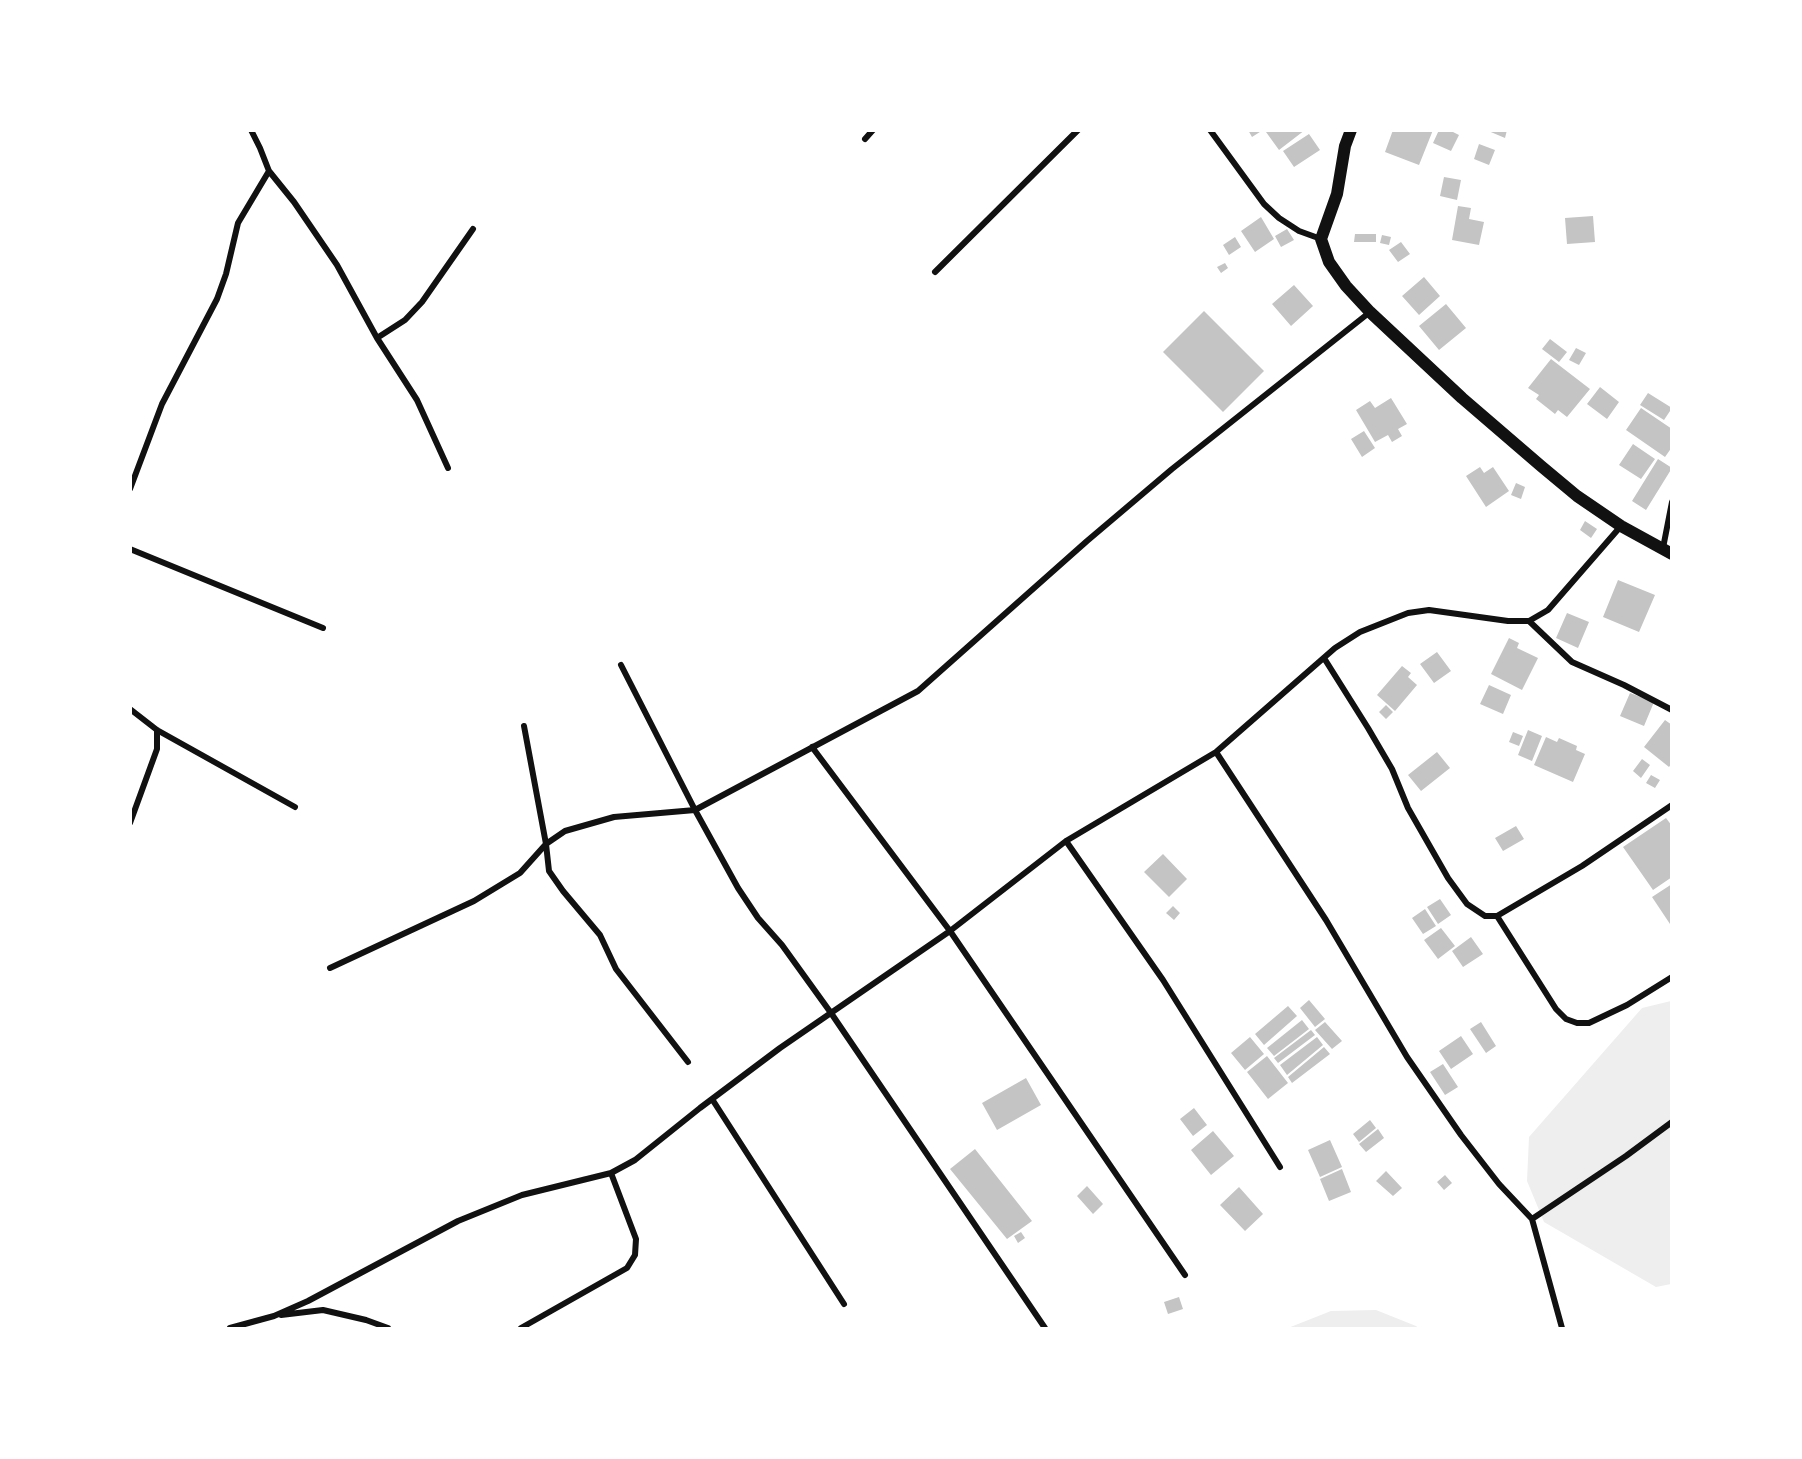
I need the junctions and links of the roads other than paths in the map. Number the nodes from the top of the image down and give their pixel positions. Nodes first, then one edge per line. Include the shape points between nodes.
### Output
1 (251, 130) edge
2 (873, 130) edge
3 (1078, 130) edge
4 (1210, 130) edge
5 (1351, 130) edge
6 (865, 139) dead end
7 (269, 171) junction
8 (473, 230) dead end
9 (1321, 239) junction
10 (935, 272) dead end
11 (1370, 312) junction
12 (377, 338) junction
13 (448, 468) dead end
14 (130, 489) edge
15 (1671, 502) edge
16 (1621, 526) junction
17 (130, 549) edge
18 (1667, 552) edge
19 (1529, 621) junction
20 (323, 628) dead end
21 (1324, 658) junction
22 (621, 665) dead end
23 (130, 709) edge
24 (1671, 710) edge
25 (524, 726) dead end
26 (157, 730) junction
27 (812, 747) junction
28 (1216, 752) junction
29 (1671, 805) edge
30 (295, 807) dead end
31 (694, 810) junction
32 (130, 823) edge
33 (1066, 841) junction
34 (546, 844) junction
35 (1497, 916) junction
36 (950, 931) junction
37 (330, 968) dead end
38 (1671, 977) edge
39 (831, 1013) junction
40 (688, 1062) dead end
41 (712, 1099) junction
42 (1671, 1122) edge
43 (1280, 1167) dead end
44 (611, 1173) junction
45 (1532, 1219) junction
46 (1185, 1275) dead end
47 (844, 1304) dead end
48 (274, 1316) junction
49 (230, 1329) edge
50 (388, 1329) edge
51 (521, 1329) edge
52 (1045, 1329) edge
53 (1562, 1329) edge

1 - 7 street
2 - 6 street
3 - 10 street
4 - 9 street via 1264,204 1299,231
5 - 9 main road
7 - 12 street via 337,265
7 - 14 street via 238,223 216,299 162,404
8 - 12 street via 422,302 405,320
9 - 11 main road via 1329,262
11 - 16 main road via 1541,466
11 - 27 street via 1172,469 918,691
12 - 13 street via 417,400
15 - 18 street
16 - 18 main road
16 - 19 street via 1548,610
17 - 20 street
19 - 21 street via 1429,610 1408,613 1360,633
19 - 24 street via 1572,662
21 - 28 street
21 - 35 street via 1392,769 1408,807 1448,878 1467,904 1485,916
22 - 31 street
23 - 26 street
25 - 34 street
26 - 30 street
26 - 32 street via 157,749
27 - 31 street
27 - 36 street
28 - 33 street
28 - 45 street via 1461,1136
29 - 35 street via 1582,866
31 - 34 street via 615,817 565,831
31 - 39 street via 758,918
33 - 36 street
33 - 43 street via 1163,980
34 - 37 street via 520,873 474,901
34 - 40 street via 549,871 562,891 600,935 616,969
35 - 38 street via 1556,1009 1577,1023 1589,1023 1627,1005
36 - 39 street
36 - 46 street
39 - 41 street
39 - 52 street
41 - 44 street via 635,1160
41 - 47 street
42 - 45 street
44 - 48 street via 522,1195 458,1221
44 - 51 street via 636,1239 635,1255 627,1268
45 - 53 street
48 - 49 street
48 - 50 street via 323,1310

